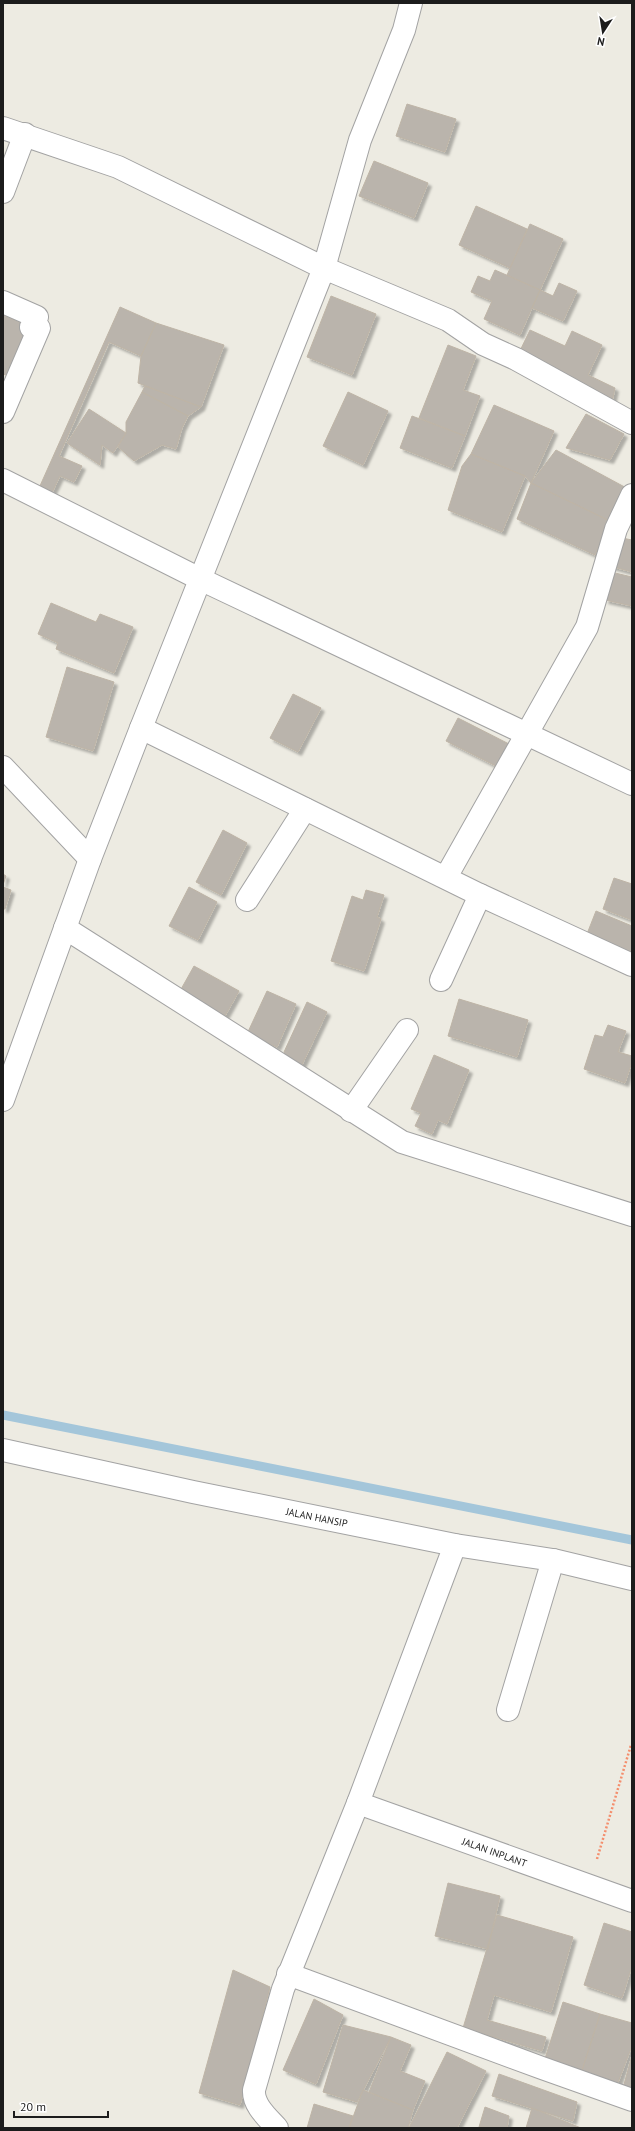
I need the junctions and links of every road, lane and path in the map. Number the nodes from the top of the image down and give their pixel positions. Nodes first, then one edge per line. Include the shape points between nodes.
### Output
1 (411, 3) edge
2 (3, 128) edge
3 (25, 134) junction
4 (3, 192) edge
5 (324, 268) junction
6 (3, 302) edge
7 (3, 412) edge
8 (632, 423) edge
9 (3, 480) edge
10 (632, 495) edge
11 (200, 579) junction
12 (140, 728) junction
13 (527, 735) junction
14 (3, 767) edge
15 (632, 784) edge
16 (305, 809) junction
17 (90, 859) junction
18 (446, 877) junction
19 (480, 895) junction
20 (247, 900) dead end
21 (65, 928) junction
22 (632, 965) edge
23 (441, 980) dead end
24 (407, 1030) dead end
25 (3, 1100) edge
26 (351, 1111) junction
27 (632, 1215) edge
28 (3, 1450) edge
29 (455, 1544) junction
30 (553, 1560) junction
31 (632, 1579) edge
32 (508, 1710) dead end
33 (631, 1745) dead end
34 (358, 1803) junction
35 (589, 1886) junction
36 (632, 1901) edge
37 (288, 1974) junction
38 (632, 2100) edge
39 (277, 2128) edge

1 - 5 street via 404,30 360,140
2 - 3 street
3 - 4 street
3 - 5 street via 118,167
5 - 8 street via 448,320 483,344 516,359
5 - 11 street
6 - 7 street via 38,317 31,326 40,328
9 - 11 street
10 - 13 street via 616,529 588,627
11 - 12 street
11 - 13 street
12 - 16 street
12 - 17 street
13 - 15 street
13 - 18 street
14 - 17 street
16 - 18 street
16 - 20 street
17 - 21 street
18 - 19 street
19 - 22 street
19 - 23 street
21 - 25 street
21 - 26 street
24 - 26 street
26 - 27 street via 402,1142
28 - 29 street, JALAN HANSIP via 193,1492
29 - 30 street, JALAN HANSIP
29 - 34 street
30 - 31 street, JALAN HANSIP
30 - 32 street
33 - 35 path
34 - 35 street, JALAN INPLANT
34 - 37 street
35 - 36 street, JALAN INPLANT
37 - 38 street
37 - 39 street via 254,2090 258,2106

